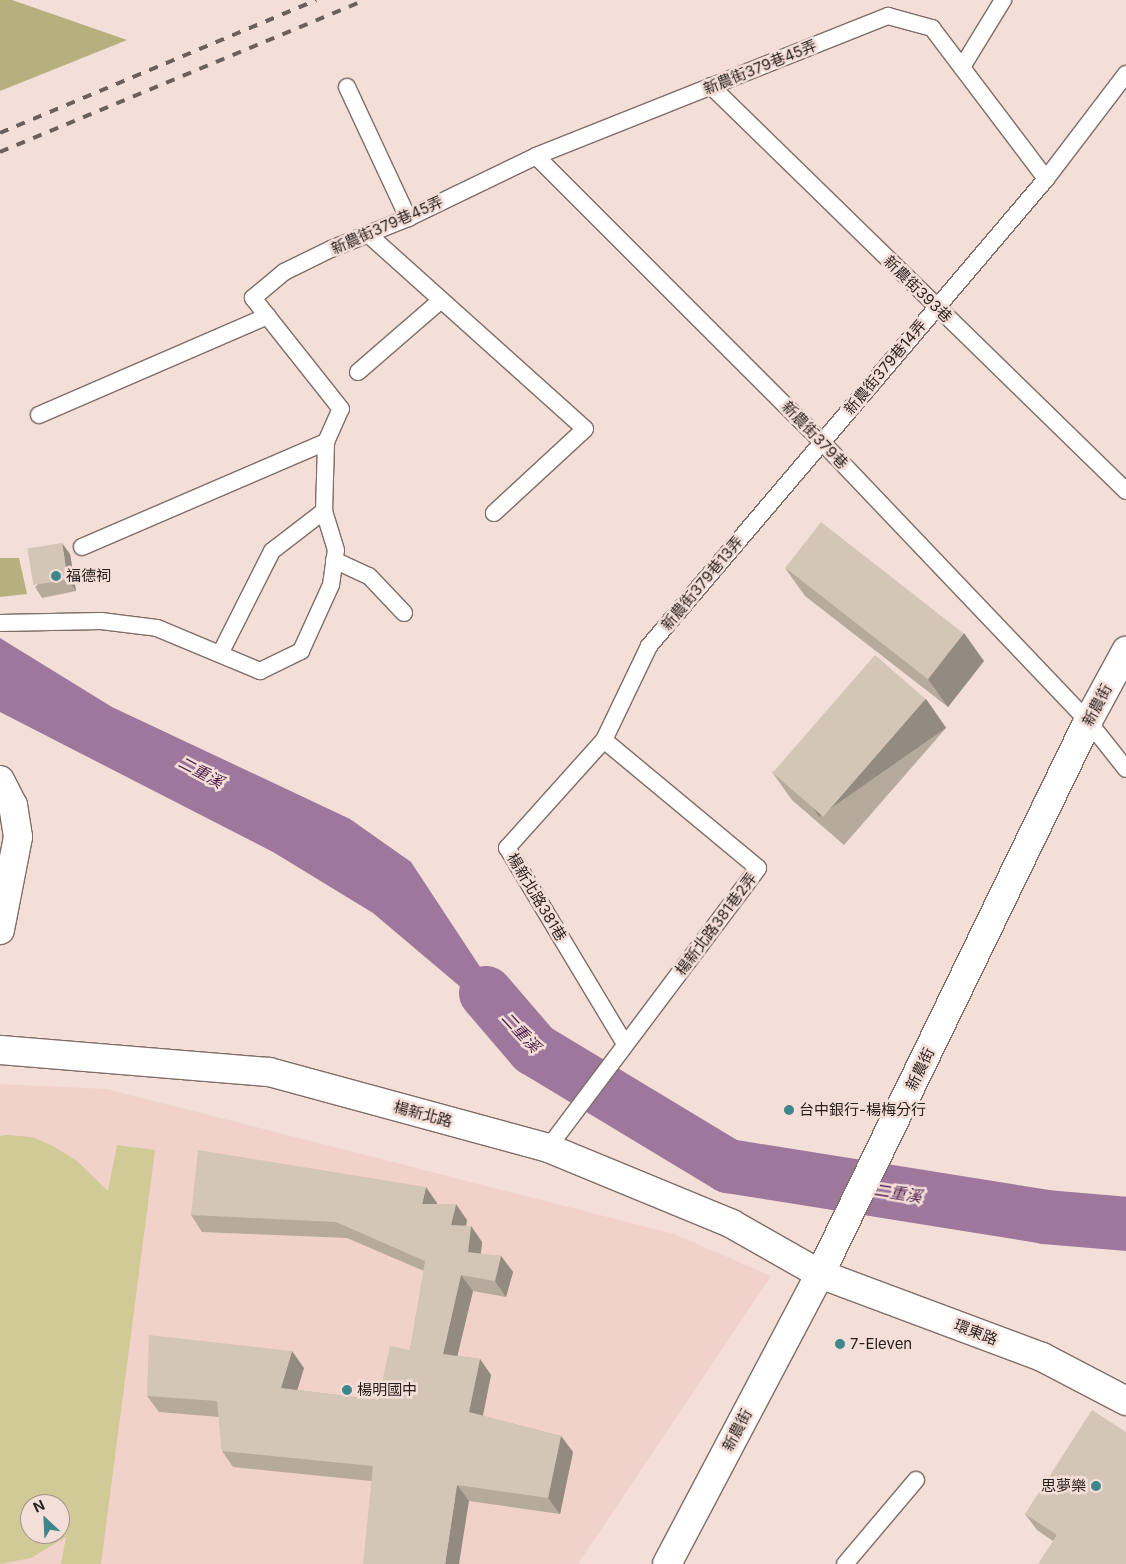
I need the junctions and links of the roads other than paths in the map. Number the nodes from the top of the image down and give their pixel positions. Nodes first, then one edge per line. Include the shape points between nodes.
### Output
1 (1003, 0) edge
2 (962, 67) junction
3 (1126, 74) edge
4 (711, 86) junction
5 (347, 87) dead end
6 (536, 156) junction
7 (1046, 180) junction
8 (408, 218) junction
9 (369, 235) junction
10 (441, 300) junction
11 (937, 307) junction
12 (268, 316) junction
13 (358, 372) dead end
14 (39, 415) dead end
15 (326, 442) junction
16 (822, 442) junction
17 (1126, 491) edge
18 (324, 511) junction
19 (494, 513) dead end
20 (82, 547) dead end
21 (334, 560) junction
22 (404, 613) dead end
23 (0, 623) edge
24 (1126, 651) edge
25 (222, 652) junction
26 (1088, 721) junction
27 (604, 740) junction
28 (1126, 769) edge
29 (0, 780) edge
30 (0, 930) edge
31 (625, 1044) junction
32 (0, 1050) edge
33 (548, 1148) junction
34 (821, 1273) junction
35 (1126, 1401) edge
36 (916, 1480) dead end
37 (668, 1564) edge
38 (845, 1564) edge

1 - 2 lane
2 - 4 lane, 新農街379巷45弄 via 932,28 888,16
2 - 7 lane, 新農街379巷45弄
3 - 7 lane, 新農街379巷14弄
4 - 6 lane, 新農街379巷45弄
4 - 11 lane, 新農街393巷
5 - 8 lane
6 - 8 lane, 新農街379巷45弄
6 - 16 lane, 新農街379巷
7 - 11 lane, 新農街379巷14弄
8 - 9 lane, 新農街379巷45弄
9 - 10 lane
9 - 12 lane, 新農街379巷45弄 via 284,272 253,298
10 - 13 lane
10 - 19 lane via 585,429
11 - 16 lane, 新農街379巷14弄
11 - 17 lane, 新農街393巷
12 - 14 lane
12 - 15 lane, 新農街379巷45弄 via 341,408
15 - 18 lane, 新農街379巷45弄
15 - 20 lane
16 - 26 lane, 新農街379巷
16 - 27 lane, 新農街379巷13弄 via 649,646
18 - 21 lane, 新農街379巷45弄 via 336,550
18 - 25 lane via 272,551
21 - 22 lane via 369,576
21 - 25 lane, 新農街379巷45弄 via 331,585 301,651 260,671
23 - 25 lane via 101,621 156,628
24 - 26 street, 新農街
26 - 28 lane, 新農街379巷
26 - 34 street, 新農街
27 - 31 lane, 楊新北路381巷 via 508,848
27 - 31 lane, 楊新北路381巷2弄 via 758,868
29 - 30 street via 12,805 18,837
31 - 33 lane
32 - 33 street, 楊新北路 via 269,1072
33 - 34 street, 楊新北路 via 732,1224
34 - 35 street, 環東路 via 1042,1357
34 - 37 street, 新農街
36 - 38 lane

